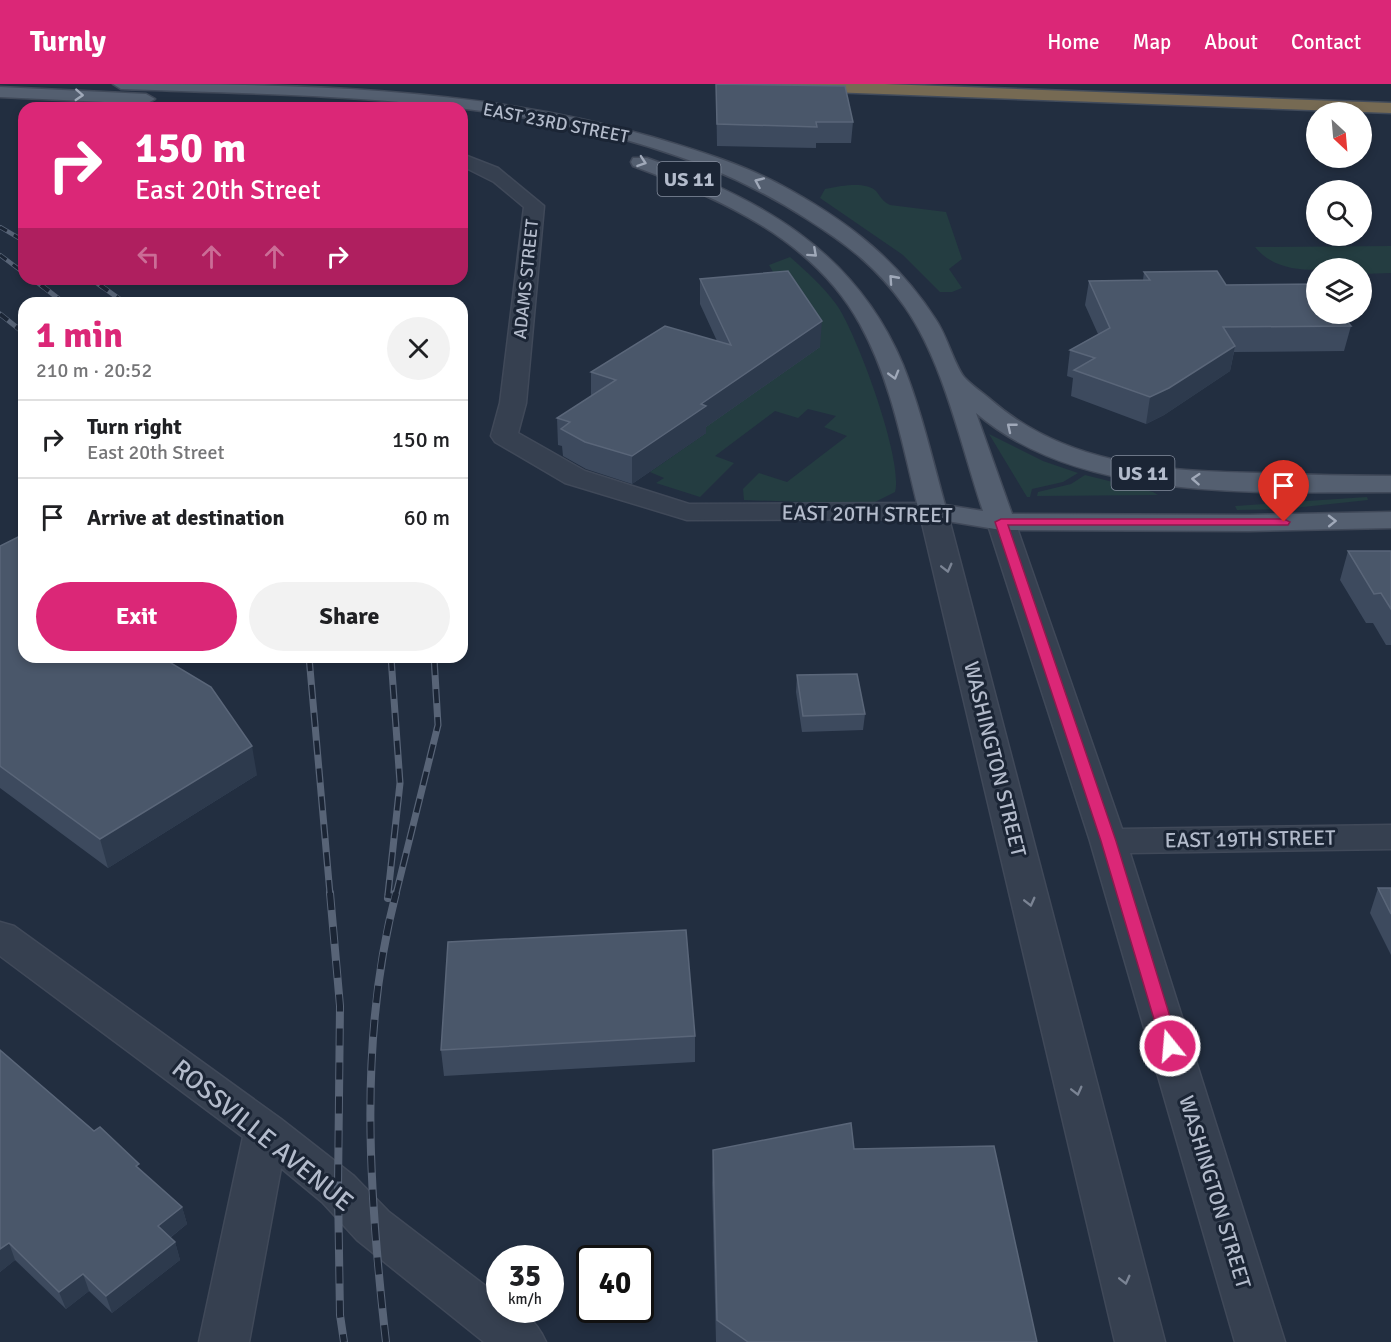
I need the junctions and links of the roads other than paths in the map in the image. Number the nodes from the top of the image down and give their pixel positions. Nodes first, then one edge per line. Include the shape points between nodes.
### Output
1 (121, 84) edge
2 (748, 84) edge
3 (0, 92) edge
4 (1080, 96) junction
5 (204, 102) edge
6 (435, 102) edge
7 (468, 106) edge
8 (1391, 108) edge
9 (1306, 116) edge
10 (1372, 122) edge
11 (468, 123) edge
12 (1391, 124) edge
13 (569, 141) dead end
14 (624, 156) dead end
15 (468, 162) edge
16 (870, 321) joint
17 (929, 325) joint
18 (952, 379) junction
19 (504, 436) joint
20 (1359, 484) junction
21 (1391, 484) edge
22 (933, 511) junction
23 (997, 512) junction
24 (1391, 520) edge
25 (1391, 837) edge
26 (1108, 841) junction
27 (0, 936) edge
28 (266, 1131) junction
29 (224, 1342) edge
30 (520, 1342) edge
31 (1140, 1342) edge
32 (1260, 1342) edge

6 -> 1 main road, EAST 23RD STREET / US 11
2 - 4 highway
3 -> 5 main road
4 - 8 highway
4 - 9 highway
17 -> 7 main road, EAST 23RD STREET / US 11 via 898,283 862,246 772,188 716,163 658,144 542,116
10 - 12 highway
11 - 13 main road, EAST 23RD STREET
14 -> 16 main road, EAST 23RD STREET / US 11 via 680,175 771,220 845,283
15 - 19 street, ADAMS STREET via 508,183 534,206 513,403
16 -> 22 main road, WASHINGTON STREET / US 11 via 890,363
17 - 18 main road, WASHINGTON STREET / US 11
20 -> 18 main road, US 11 via 1221,481 1102,466 1054,451 1019,434
18 - 23 main road, WASHINGTON STREET
19 - 22 street, EAST 20TH STREET via 574,477 687,512
20 - 21 main road, US 11
20 - 23 main road via 1292,494
22 - 23 main road, EAST 20TH STREET
22 -> 31 street, WASHINGTON STREET
23 -> 24 main road, EAST 20TH STREET via 1249,523
23 - 26 street, WASHINGTON STREET
25 - 26 street, EAST 19TH STREET
26 - 32 street, WASHINGTON STREET
27 - 28 street, ROSSVILLE AVENUE
28 - 29 street
28 - 30 street, ROSSVILLE AVENUE via 338,1189 373,1226

